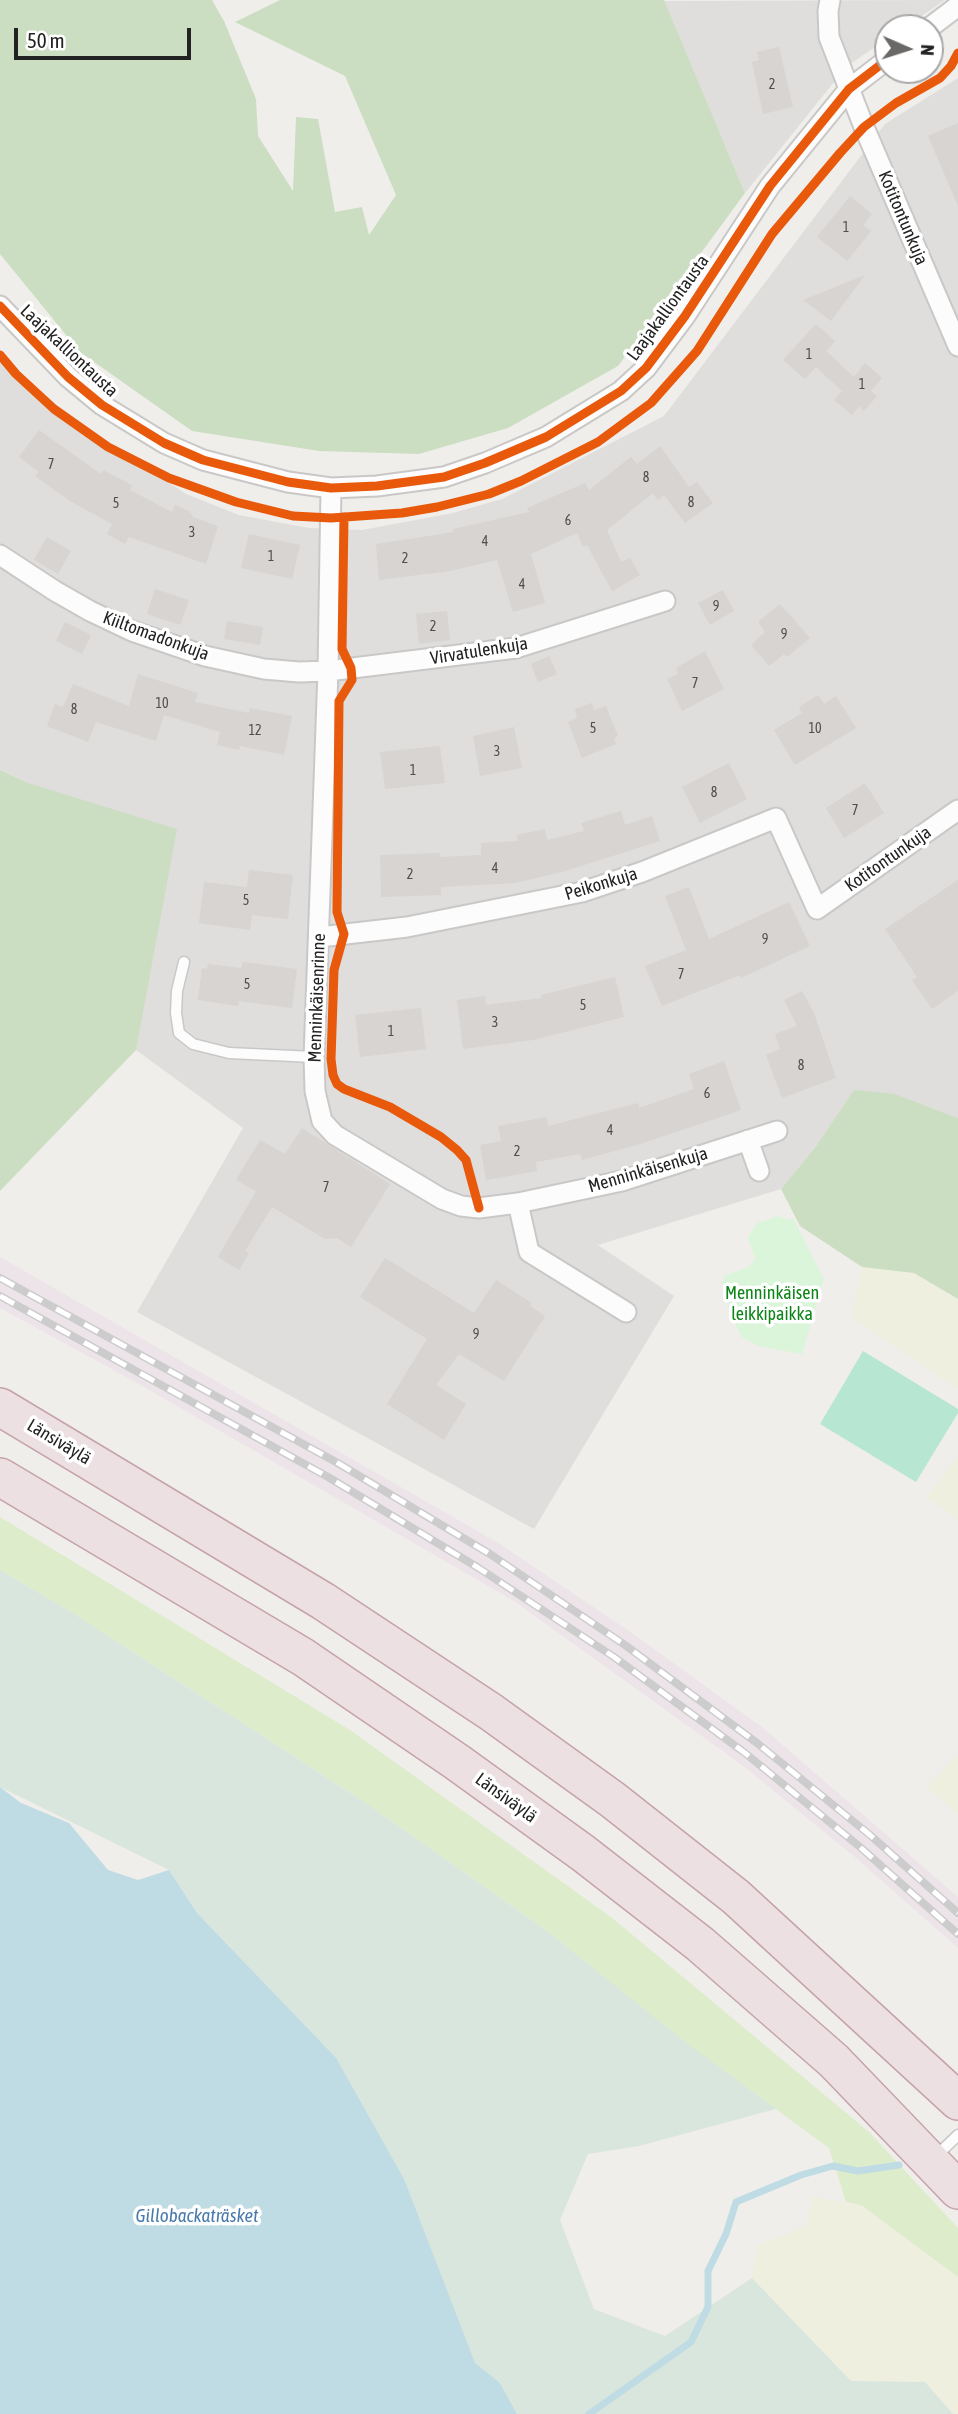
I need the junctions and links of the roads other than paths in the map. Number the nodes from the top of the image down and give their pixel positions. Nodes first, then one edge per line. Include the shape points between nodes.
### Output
1 (830, 0) edge
2 (958, 6) edge
3 (944, 17) edge
4 (874, 70) edge
5 (849, 89) junction
6 (0, 306) edge
7 (958, 346) edge
8 (331, 488) junction
9 (0, 555) edge
10 (666, 601) dead end
11 (328, 671) junction
12 (958, 810) edge
13 (817, 909) joint
14 (320, 937) junction
15 (184, 962) dead end
16 (314, 1057) junction
17 (777, 1131) dead end
18 (748, 1140) junction
19 (759, 1171) dead end
20 (518, 1203) junction
21 (626, 1312) dead end
22 (0, 1407) edge
23 (0, 1477) edge
24 (958, 2101) edge
25 (958, 2136) edge
26 (930, 2162) junction
27 (958, 2190) edge

1 - 5 street, Kotitontunkuja via 829,37
2 - 3 street
4 - 5 street, Laajakalliontausta
5 - 7 street, Kotitontunkuja
5 - 8 street, Laajakalliontausta via 769,186 665,344 621,391 546,437 444,477
6 - 8 street, Laajakalliontausta via 68,377 102,405 164,443 242,471
8 - 11 street, Menninkäisenrinne
9 - 11 street, Kiiltomadonkuja via 55,591 131,631 205,656 264,669
10 - 11 street, Virvatulenkuja via 516,648
11 - 14 street, Menninkäisenrinne
12 - 13 street, Kotitontunkuja
13 - 14 street, Peikonkuja via 776,818 582,892 407,927
14 - 16 street, Menninkäisenrinne
15 - 16 lane via 177,992 178,1033 193,1044 229,1053
16 - 20 street, Menninkäisenrinne via 318,1109 335,1135 442,1199 479,1208
17 - 18 street, Menninkäisenkuja
18 - 19 street
18 - 20 street, Menninkäisenkuja via 622,1181
20 - 21 street via 529,1252
22 - 24 highway, Länsiväylä via 323,1601 602,1792 736,1897
23 - 26 highway, Länsiväylä via 303,1657 583,1853 700,1944 834,2062
25 - 26 lane
26 - 27 highway, Länsiväylä

